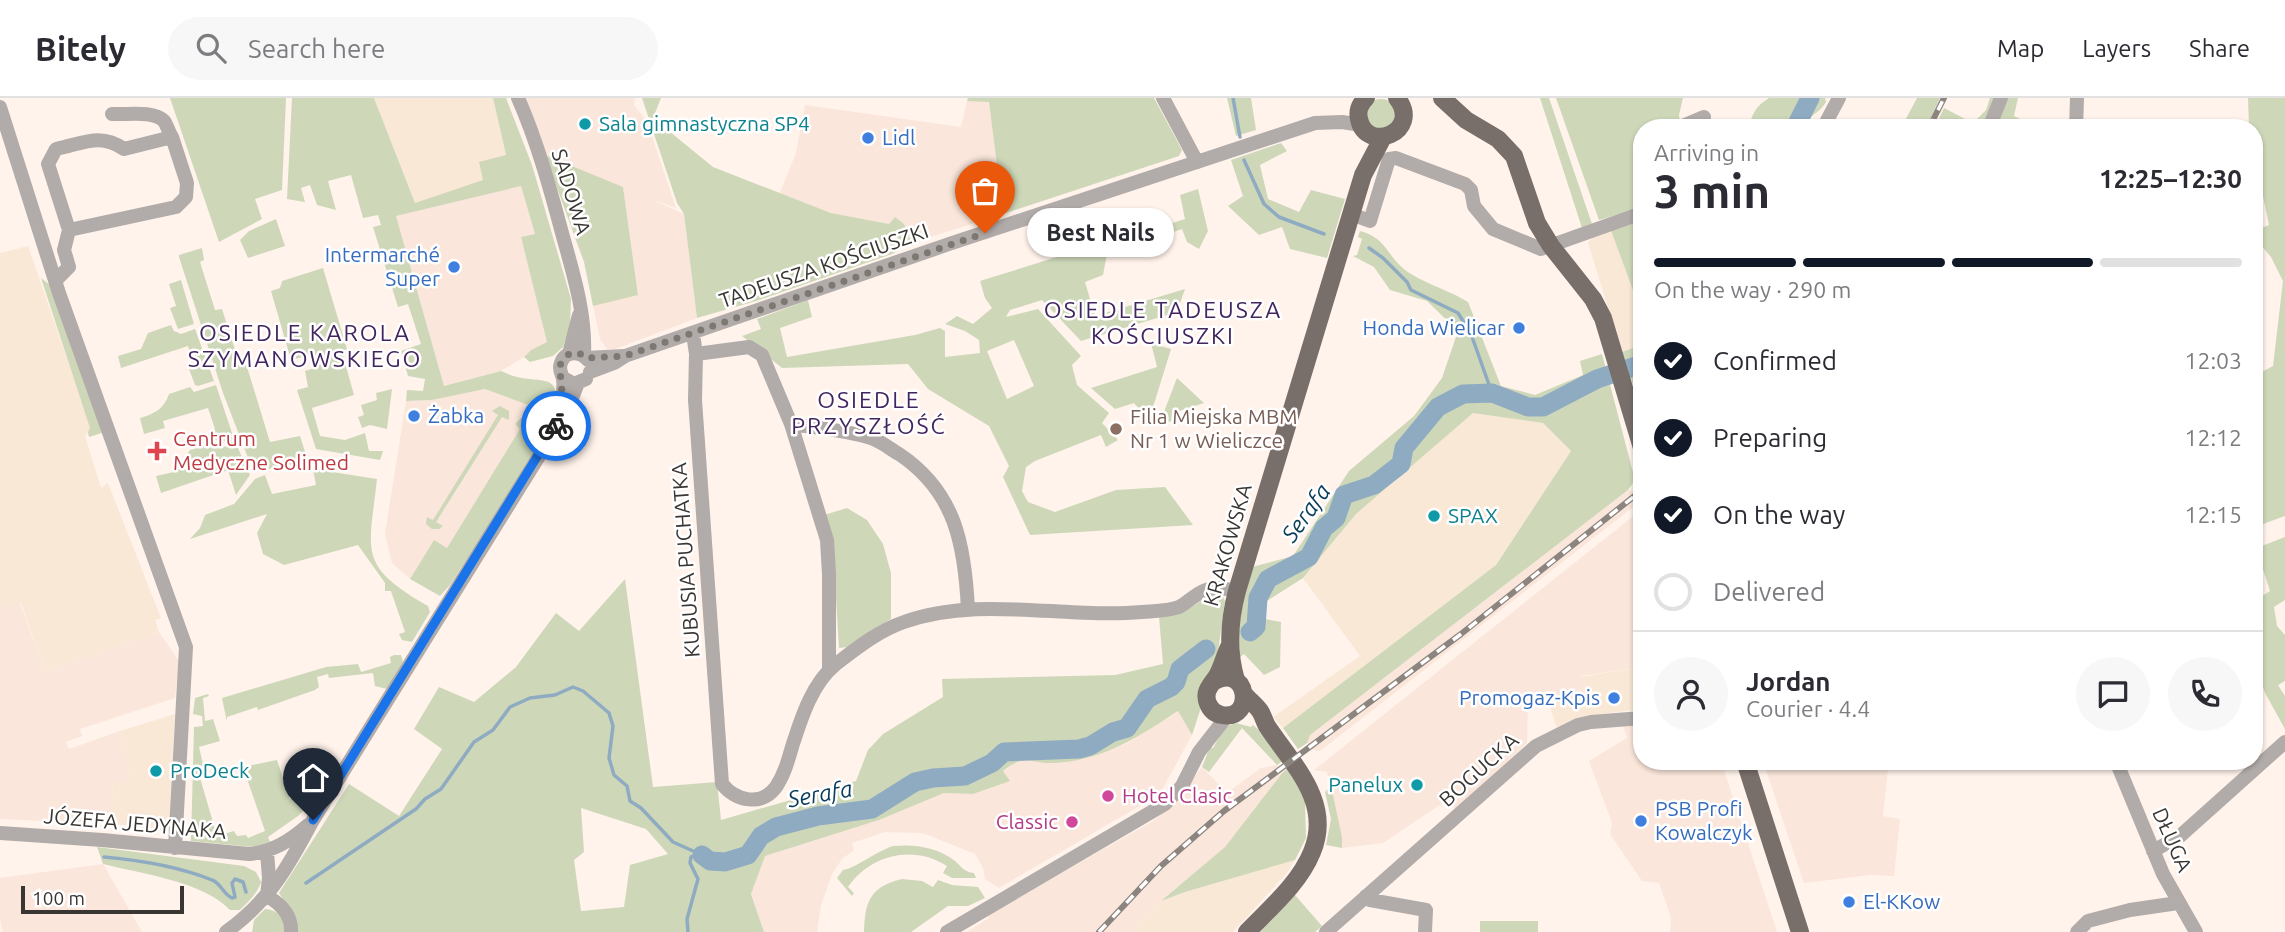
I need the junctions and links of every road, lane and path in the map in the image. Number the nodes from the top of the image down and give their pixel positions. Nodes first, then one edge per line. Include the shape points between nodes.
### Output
1 (518, 98) edge
2 (1163, 98) edge
3 (1398, 98) edge
4 (1442, 98) edge
5 (1839, 98) edge
6 (2001, 98) edge
7 (2077, 98) edge
8 (1363, 101) edge
9 (0, 107) edge
10 (112, 114) dead end
11 (1704, 117) dead end
12 (1699, 119) edge
13 (1828, 119) edge
14 (1993, 119) edge
15 (2076, 119) edge
16 (1315, 123) junction
17 (1370, 131) junction
18 (172, 137) junction
19 (1197, 162) junction
20 (1351, 214) junction
21 (1633, 216) edge
22 (69, 230) junction
23 (1551, 246) junction
24 (56, 280) junction
25 (692, 334) junction
26 (696, 354) junction
27 (582, 360) junction
28 (563, 378) junction
29 (578, 383) junction
30 (1633, 416) edge
31 (559, 421) junction
32 (791, 424) junction
33 (1237, 591) junction
34 (968, 610) junction
35 (1229, 647) junction
36 (829, 670) junction
37 (1213, 682) junction
38 (1240, 688) junction
39 (1208, 704) junction
40 (1230, 715) junction
41 (1633, 719) edge
42 (1265, 724) junction
43 (2285, 743) edge
44 (1199, 752) junction
45 (2263, 762) edge
46 (1748, 770) edge
47 (2120, 770) edge
48 (2255, 770) edge
49 (313, 820) junction
50 (0, 833) edge
51 (175, 848) junction
52 (2153, 851) junction
53 (267, 852) junction
54 (282, 877) junction
55 (267, 896) junction
56 (1366, 896) junction
57 (2178, 903) junction
58 (291, 928) edge
59 (226, 932) edge
60 (947, 932) edge
61 (1247, 932) edge
62 (1326, 932) edge
63 (1425, 932) edge
64 (1800, 932) edge
65 (2077, 932) edge
66 (2196, 932) edge

1 - 27 street, SADOWA via 553,199 579,300
2 - 19 street
3 - 17 main road via 1403,121 1395,132
4 - 23 main road via 1466,120 1499,139 1514,156 1537,223
5 - 13 street
6 - 14 street
7 - 15 street
8 - 16 street, TADEUSZA KOŚCIUSZKI
8 - 17 main road, KRAKOWSKA via 1359,116
9 - 24 street
10 - 18 street via 156,117
11 - 12 street
16 - 17 street, TADEUSZA KOŚCIUSZKI via 1342,122
16 - 19 street, TADEUSZA KOŚCIUSZKI
17 - 20 main road, KRAKOWSKA
18 - 22 street via 187,183 186,197 176,207
18 - 22 street via 124,149 99,139 56,149 48,164
19 - 25 street, TADEUSZA KOŚCIUSZKI
20 - 23 street via 1370,221 1389,159 1396,158 1465,184 1474,206 1493,229 1541,249
20 - 33 main road, KRAKOWSKA
21 - 23 street
22 - 24 street via 64,250 69,267
23 - 30 main road via 1593,299
24 - 51 street via 186,647
25 - 26 street, KUBUSIA PUCHATKA
25 - 27 street, TADEUSZA KOŚCIUSZKI via 625,356
26 - 32 street via 749,346 762,355
26 - 36 street, KUBUSIA PUCHATKA via 695,400 722,784 730,793 753,800 774,789 800,722
27 - 28 street, SADOWA via 560,365
27 - 29 street via 586,379
28 - 29 street
28 - 31 street
29 - 31 street
31 - 49 street
32 - 34 street via 873,438 925,476 954,520 966,565
32 - 36 street via 828,544
33 - 34 street via 1209,588 1180,607 1142,612
33 - 35 main road, KRAKOWSKA
34 - 36 street via 905,621 879,633
35 - 37 main road, KRAKOWSKA
35 - 38 main road, KRAKOWSKA
37 - 38 main road via 1224,677
37 - 39 main road via 1207,692
38 - 40 main road via 1242,707
38 - 42 main road, KRAKOWSKA
39 - 40 main road via 1215,713
39 - 44 street
40 - 42 main road
40 - 44 street
41 - 56 street, BOGUCKA via 1591,722 1536,746
42 - 61 main road, KRAKOWSKA via 1311,790 1317,832 1302,871
43 - 45 street
44 - 60 street via 1182,786 1165,804
46 - 64 main road
47 - 52 street, DŁUGA
48 - 52 street via 2180,836
49 - 53 street
49 - 54 street
50 - 51 street, JÓZEFA JEDYNAKA
51 - 53 street, JÓZEFA JEDYNAKA
52 - 57 street, DŁUGA
53 - 54 street via 277,861
53 - 55 street
54 - 55 street
55 - 58 street via 284,910
55 - 59 street
56 - 62 street, BOGUCKA
56 - 63 street via 1426,910
57 - 65 street via 2088,921
57 - 66 street, DŁUGA

